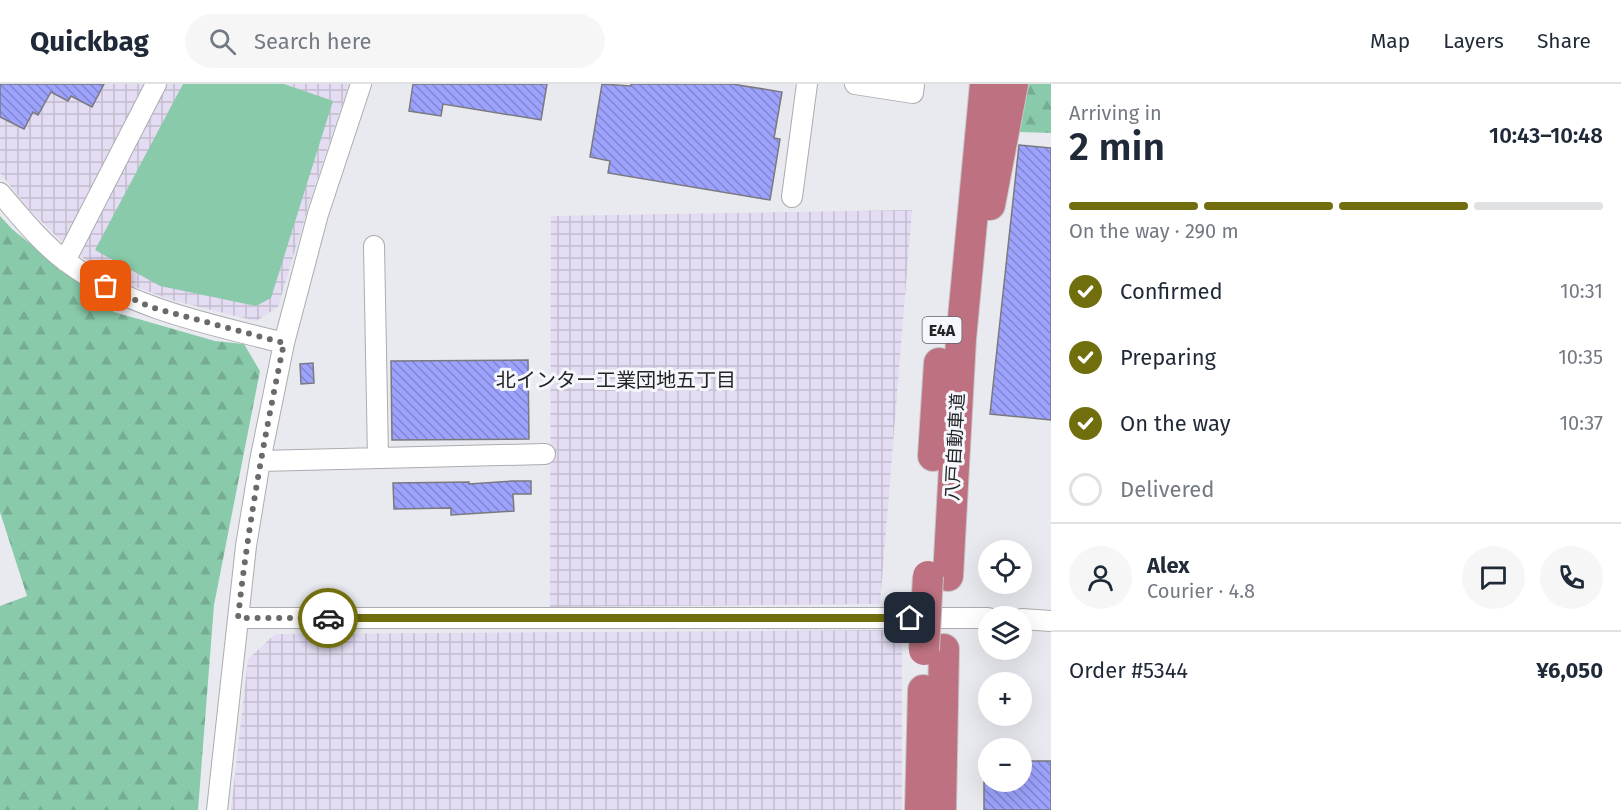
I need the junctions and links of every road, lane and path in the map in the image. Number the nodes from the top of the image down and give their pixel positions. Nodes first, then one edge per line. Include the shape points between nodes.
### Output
1 (156, 84) edge
2 (361, 84) edge
3 (807, 84) edge
4 (855, 84) edge
5 (914, 84) edge
6 (964, 84) edge
7 (984, 84) edge
8 (1013, 84) edge
9 (0, 193) edge
10 (792, 197) dead end
11 (374, 246) dead end
12 (65, 261) junction
13 (284, 343) junction
14 (545, 454) dead end
15 (378, 458) junction
16 (260, 461) junction
17 (950, 541) junction
18 (938, 576) junction
19 (238, 618) junction
20 (978, 618) edge
21 (1032, 620) edge
22 (1051, 621) edge
23 (934, 649) junction
24 (217, 810) edge
25 (920, 810) edge
26 (941, 810) edge

1 - 12 street
2 - 13 street via 318,214
3 - 10 street
4 - 5 street via 913,93
6 - 18 highway, 八戸自動車道 / E4A via 936,406
7 - 17 highway, 八戸自動車道 / E4A via 960,339
8 - 17 highway via 973,323 967,430
9 - 12 street via 32,231
11 - 15 street
12 - 13 street via 150,307
13 - 16 street
14 - 15 street
15 - 16 street
16 - 19 street
17 - 18 highway, 八戸自動車道 / E4A
18 - 23 highway, 八戸自動車道 / E4A, bridge
19 - 20 street
19 - 24 street
21 - 22 street
23 - 25 highway, 八戸自動車道 / E4A
23 - 26 highway, 八戸自動車道 / E4A

